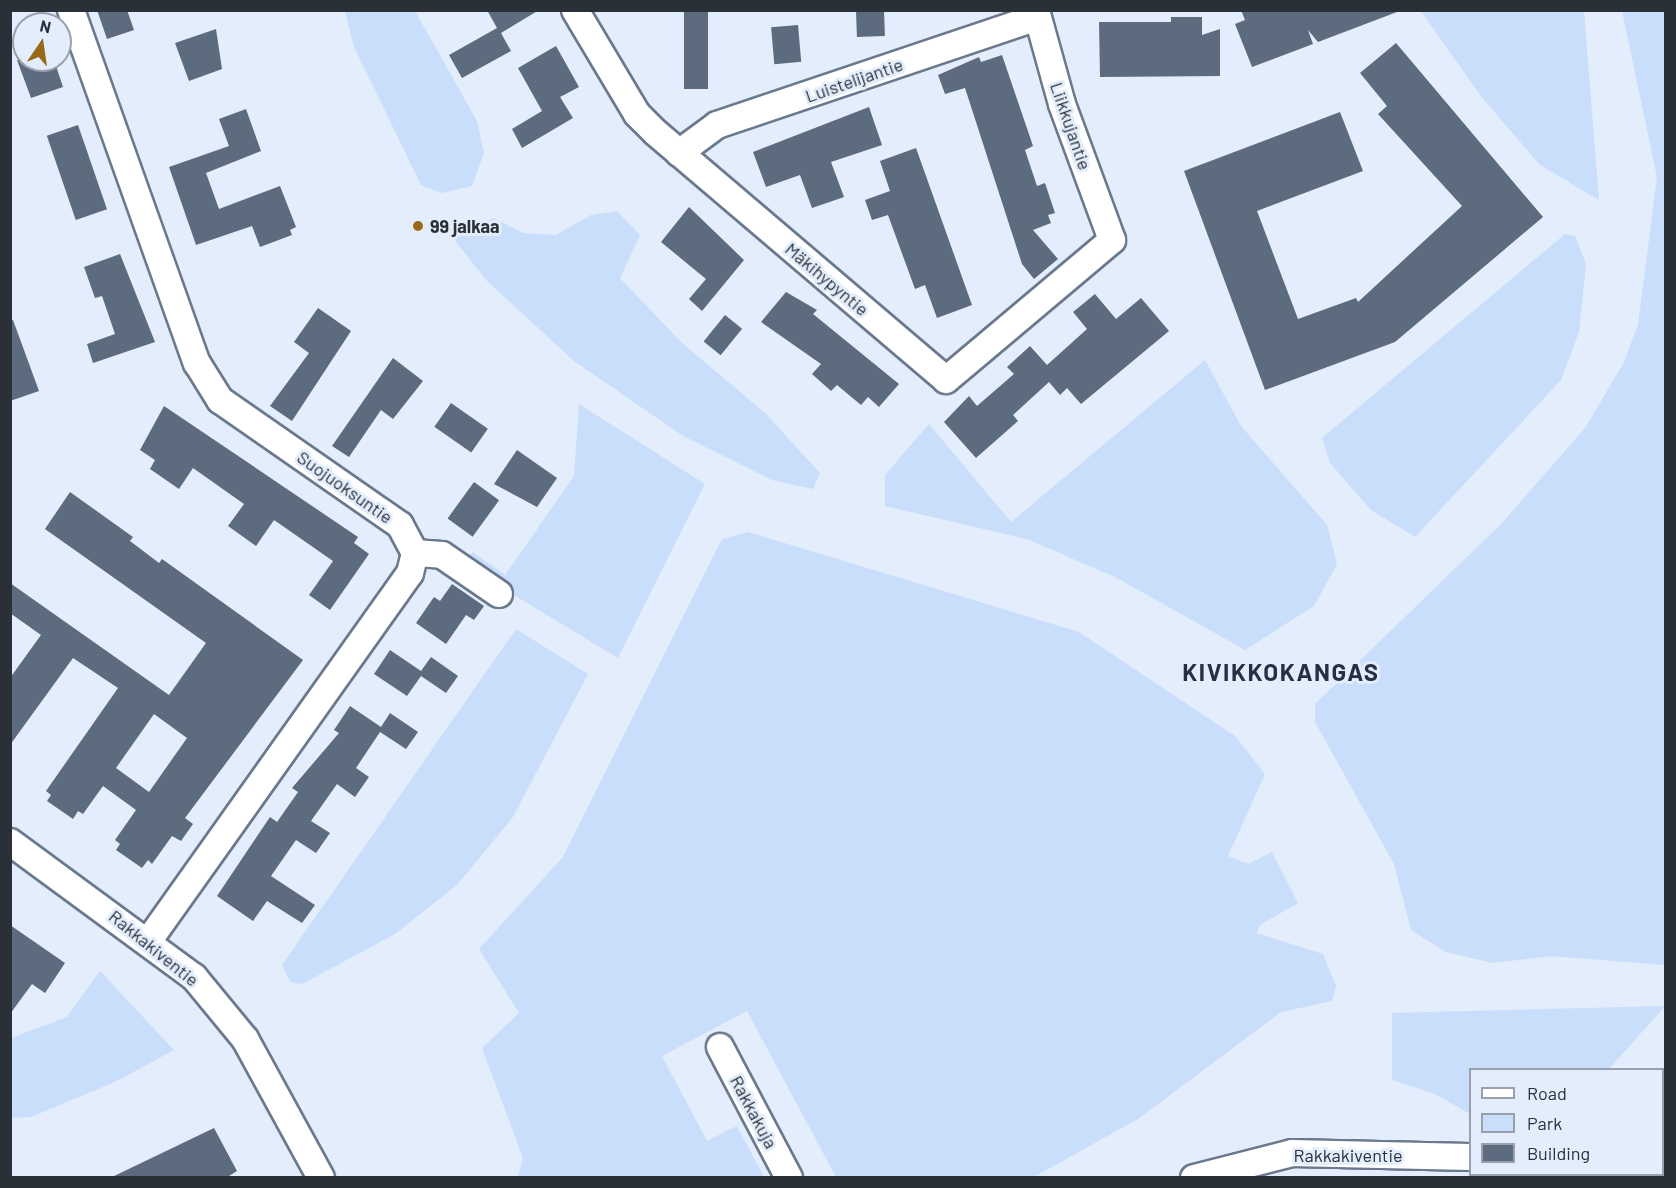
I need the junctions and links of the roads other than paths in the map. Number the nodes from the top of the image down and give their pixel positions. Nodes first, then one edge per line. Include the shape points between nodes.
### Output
1 (71, 10) edge
2 (575, 10) edge
3 (1036, 14) edge
4 (679, 153) junction
5 (1112, 240) joint
6 (415, 553) junction
7 (499, 594) dead end
8 (10, 842) edge
9 (149, 940) junction
10 (720, 1047) dead end
11 (1469, 1157) edge
12 (320, 1177) edge
13 (789, 1178) edge
14 (1194, 1178) edge

1 - 6 street, Suojuoksuntie via 197,363 220,400 400,525
2 - 4 street, Mäkihypyntie via 637,114
3 - 4 street, Luistelijantie via 717,125
3 - 5 street, Liikkujantie
4 - 5 street, Mäkihypyntie via 946,380
6 - 7 street via 442,555
6 - 9 street via 410,573
8 - 9 street, Rakkakiventie
9 - 12 street, Rakkakiventie via 194,977 245,1039
10 - 13 street, Rakkakuja
11 - 14 street, Rakkakiventie via 1292,1153

